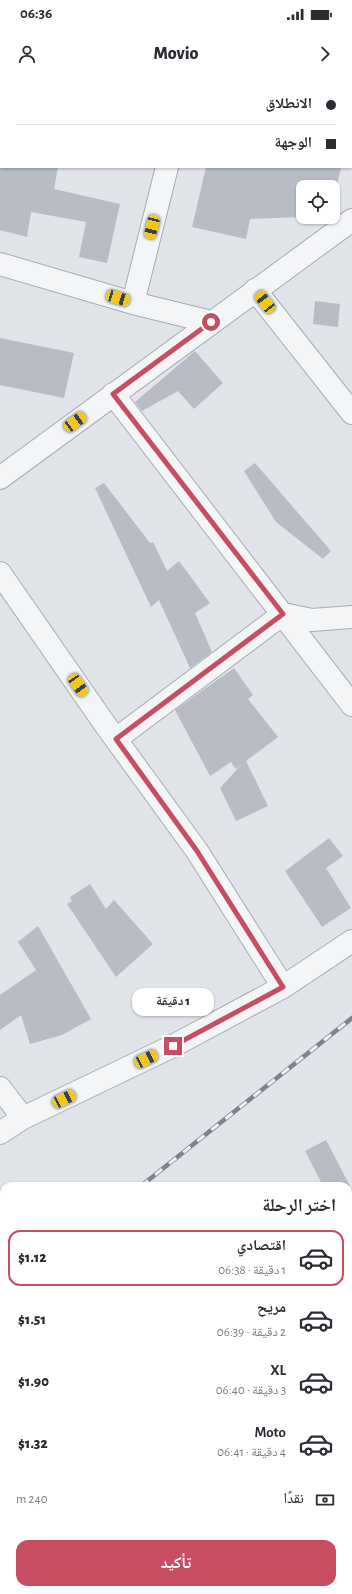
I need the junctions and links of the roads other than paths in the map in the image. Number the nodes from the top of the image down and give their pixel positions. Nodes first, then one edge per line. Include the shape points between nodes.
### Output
1 (167, 168) edge
2 (352, 220) edge
3 (0, 264) edge
4 (255, 290) junction
5 (133, 303) junction
6 (211, 322) junction
7 (113, 394) junction
8 (352, 412) edge
9 (0, 478) edge
10 (0, 573) edge
11 (283, 614) junction
12 (352, 617) edge
13 (352, 705) edge
14 (116, 739) junction
15 (352, 941) edge
16 (283, 987) junction
17 (0, 1088) edge
18 (23, 1118) junction
19 (0, 1133) edge

1 - 5 street
2 - 4 street
3 - 5 street
4 - 6 street
4 - 8 street
5 - 6 street
6 - 7 street
7 - 9 street
7 - 11 street
10 - 14 street
11 - 12 street via 312,620
11 - 13 street
11 - 14 street
14 - 16 street via 197,851
15 - 16 street
16 - 18 street via 173,1046
17 - 18 street
18 - 19 street

